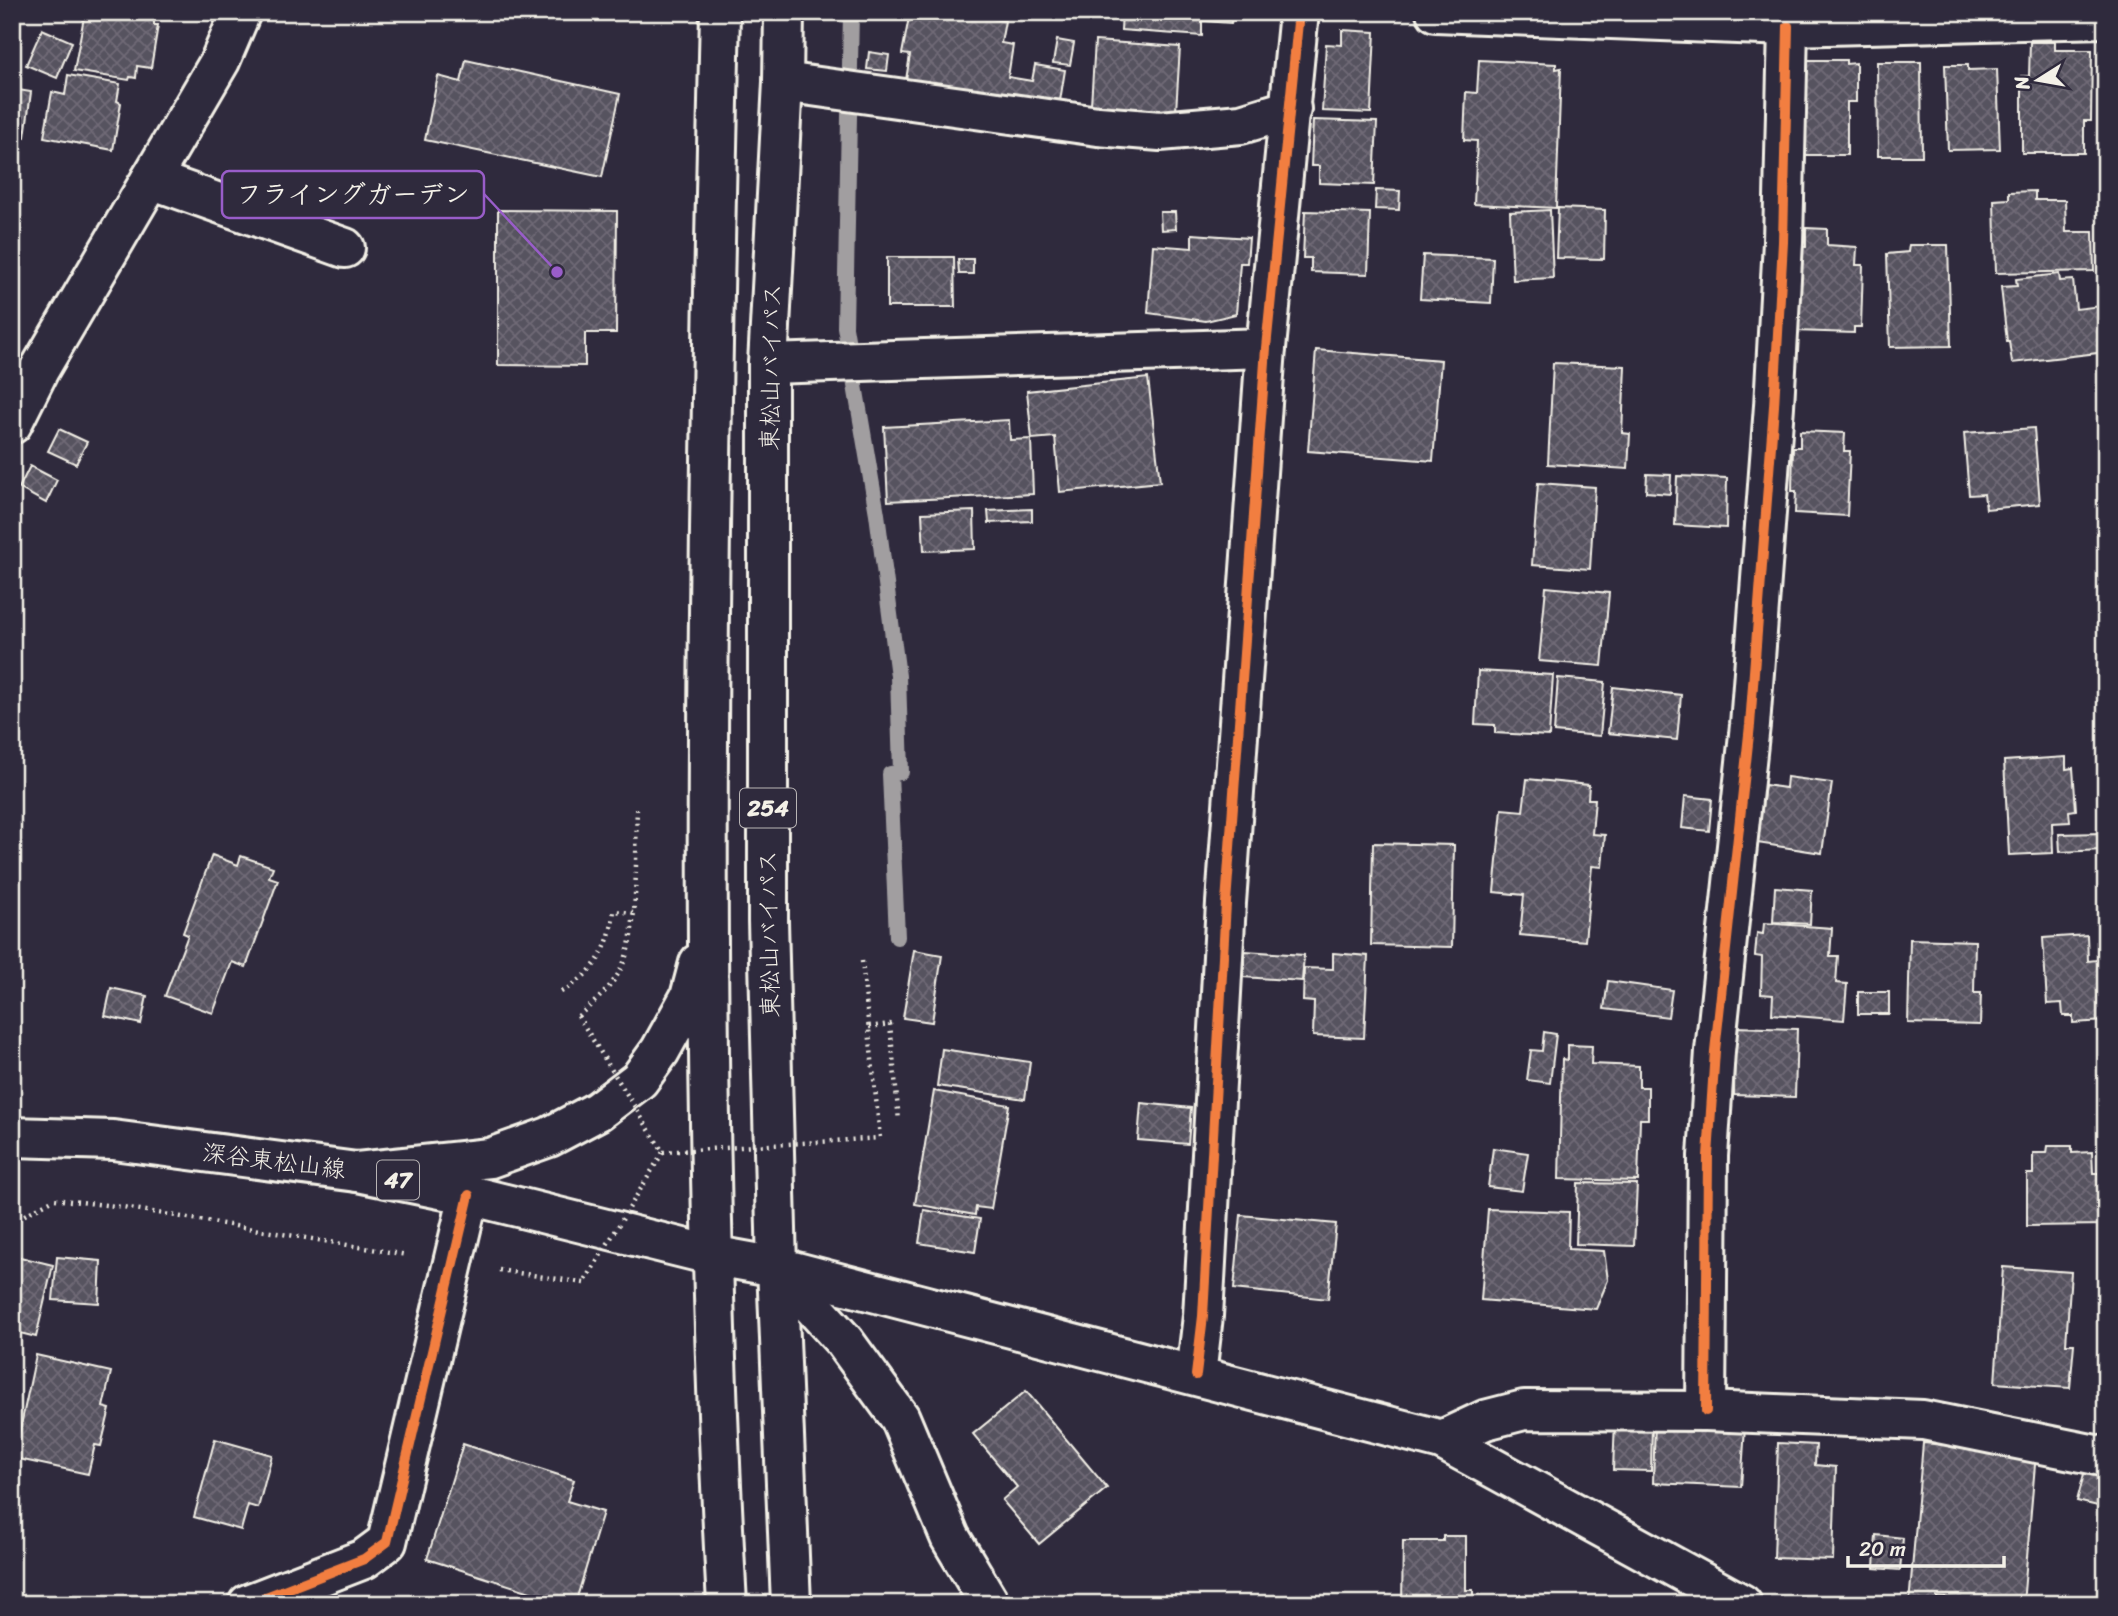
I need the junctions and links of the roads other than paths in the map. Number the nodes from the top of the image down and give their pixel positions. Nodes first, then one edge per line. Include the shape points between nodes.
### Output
1 (241, 12) edge
2 (720, 12) edge
3 (783, 12) edge
4 (1299, 12) edge
5 (1436, 12) edge
6 (2106, 18) edge
7 (1788, 26) junction
8 (783, 82) junction
9 (1291, 109) junction
10 (151, 178) junction
11 (345, 248) dead end
12 (1266, 348) junction
13 (768, 364) junction
14 (12, 424) edge
15 (707, 929) junction
16 (12, 1137) edge
17 (358, 1172) junction
18 (469, 1195) junction
19 (711, 1255) junction
20 (777, 1267) junction
21 (1196, 1375) junction
22 (1706, 1411) junction
23 (1442, 1440) junction
24 (2106, 1457) edge
25 (248, 1604) edge
26 (727, 1604) edge
27 (791, 1604) edge
28 (990, 1604) edge
29 (1742, 1604) edge

1 - 10 main road via 220,61
2 - 15 main road, 254
3 - 8 main road, 東松山バイパス / 254
4 - 9 main road
5 - 7 main road
6 - 7 main road
7 - 22 main road via 1774,406 1750,725 1714,1051 1708,1156
8 - 9 main road via 1160,131 1241,124
8 - 13 main road, 東松山バイパス / 254
9 - 12 main road
10 - 11 main road
10 - 14 main road
12 - 13 main road
12 - 21 main road
13 - 20 main road, 東松山バイパス / 254 via 768,921
15 - 17 main road via 690,998 660,1051 639,1080 598,1111 549,1137 489,1157
15 - 19 main road, 254
16 - 17 main road, 深谷東松山線 / 47 via 113,1140
17 - 18 main road, 深谷東松山線 / 47
18 - 19 main road, 深谷東松山線 / 47
18 - 25 main road via 387,1542 364,1559
19 - 20 main road, 深谷東松山線 / 47
19 - 26 main road, 254
20 - 21 main road, 深谷東松山線
20 - 27 main road, 東松山バイパス / 254
20 - 28 main road via 844,1341 900,1418 950,1537
21 - 23 main road, 深谷東松山線
22 - 23 main road via 1524,1410 1485,1419
22 - 24 main road via 1923,1420
23 - 29 main road, 深谷東松山線

